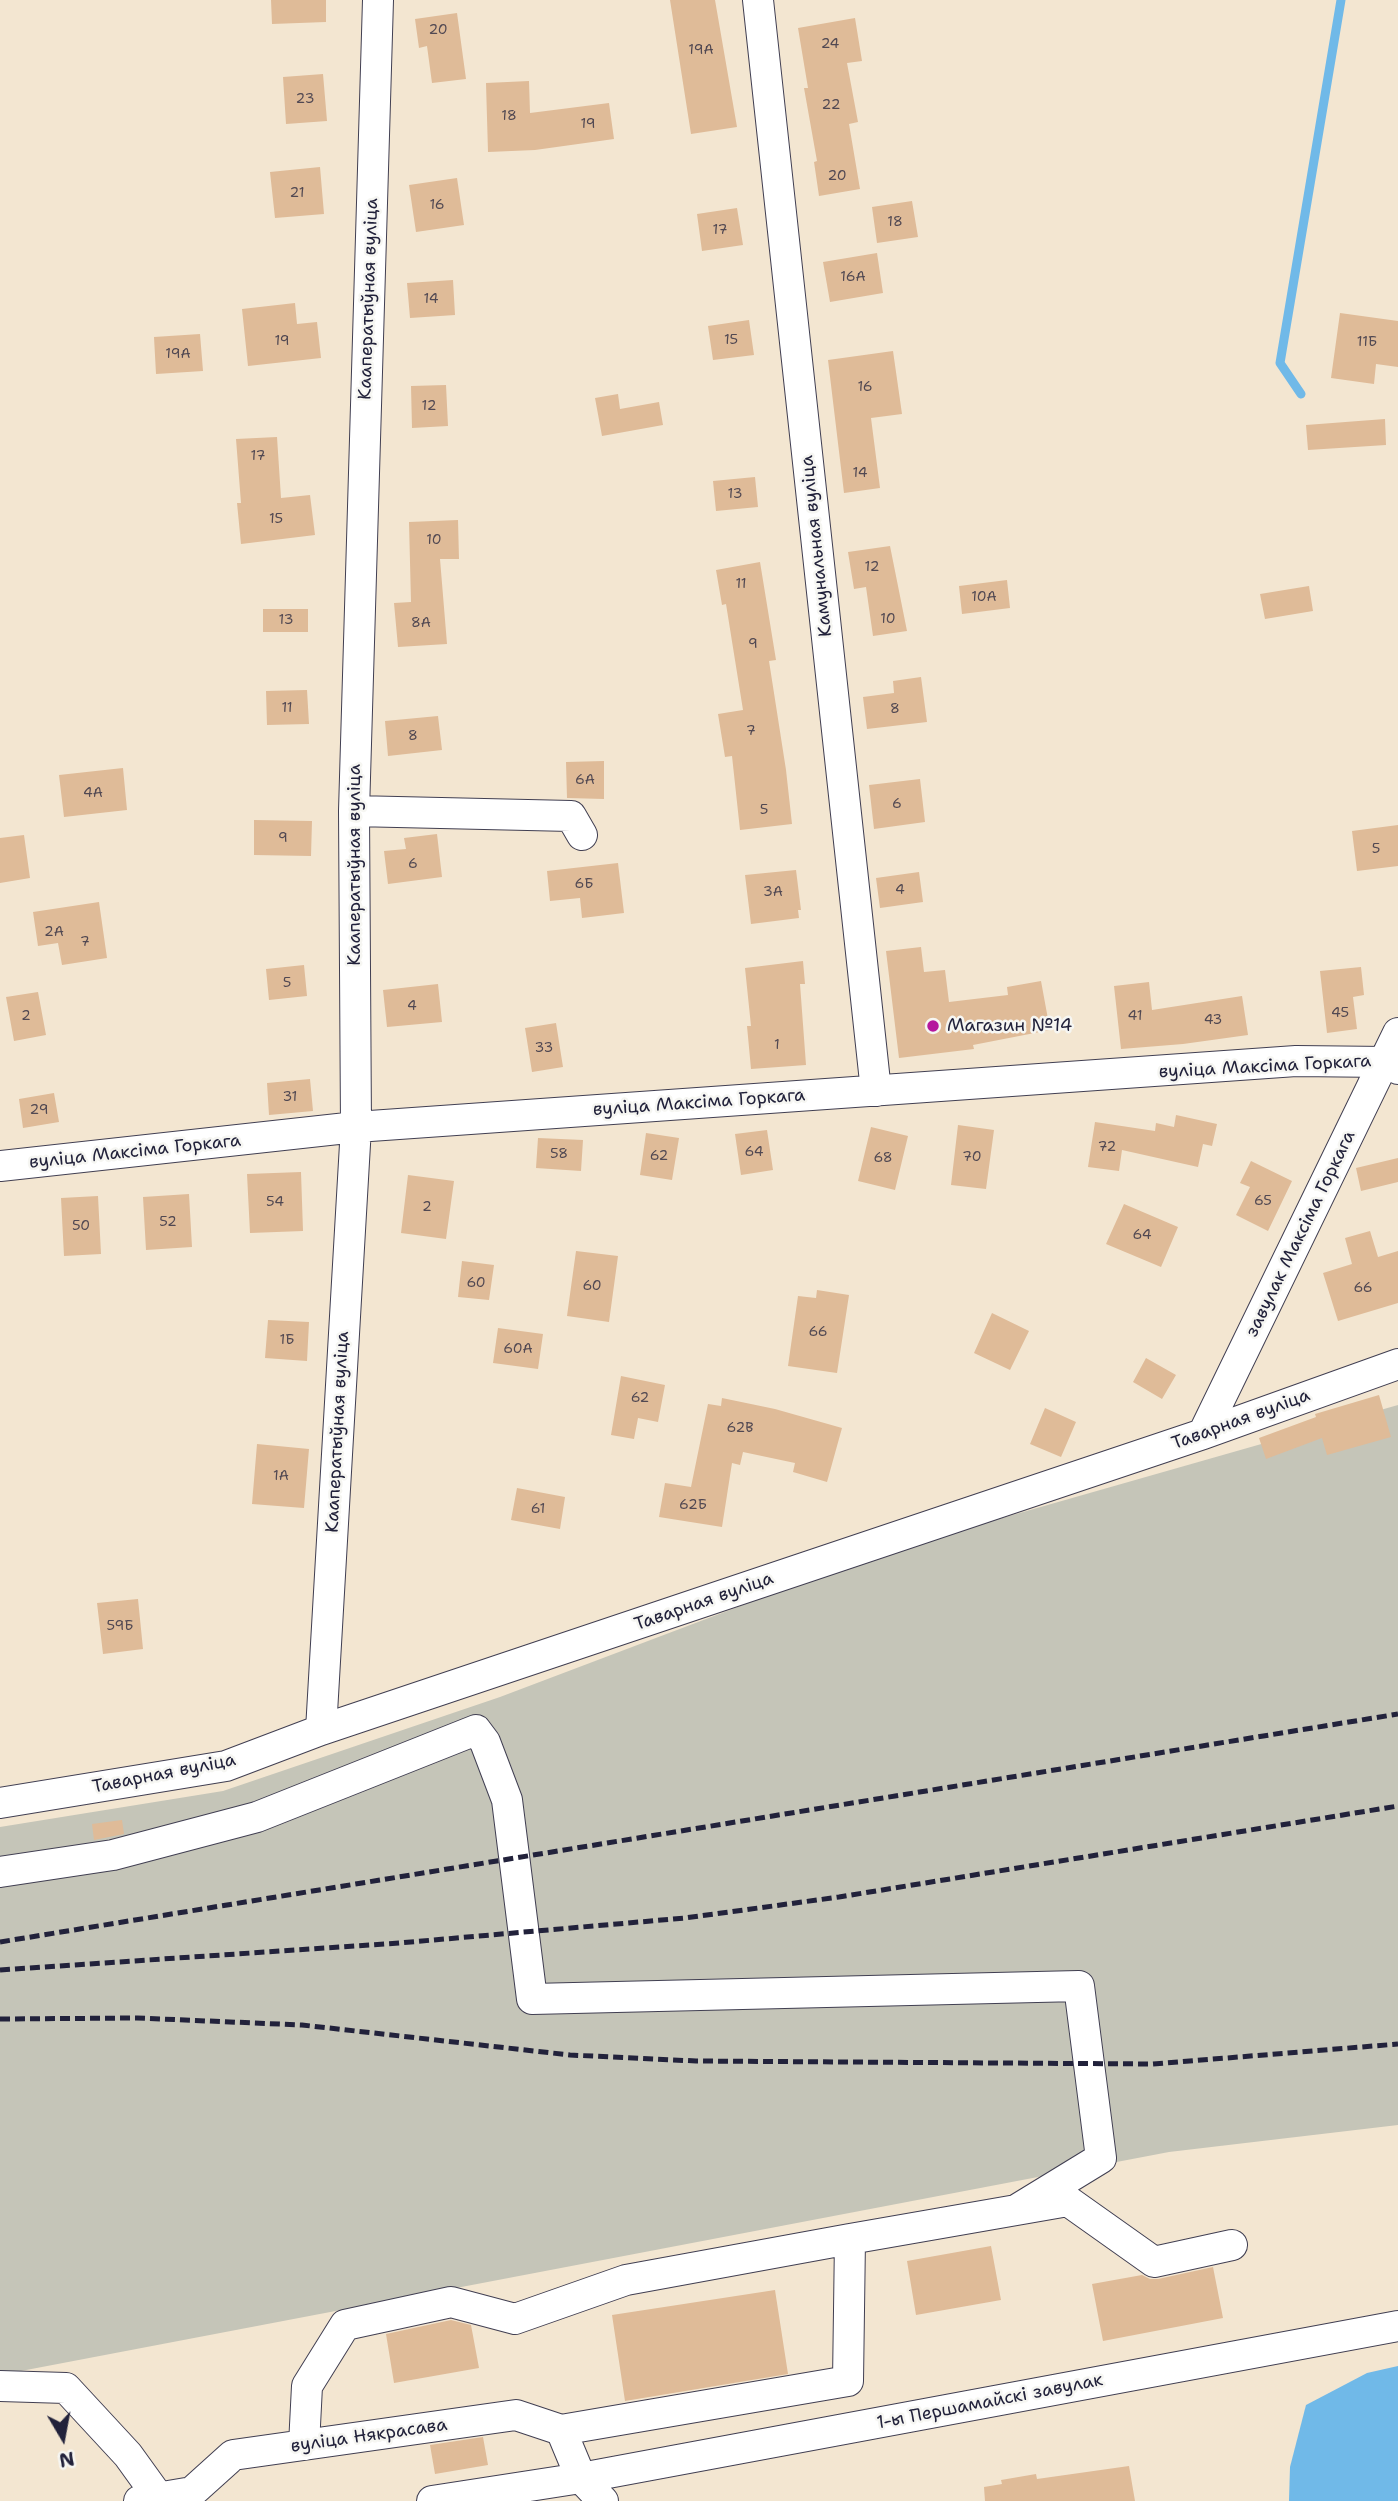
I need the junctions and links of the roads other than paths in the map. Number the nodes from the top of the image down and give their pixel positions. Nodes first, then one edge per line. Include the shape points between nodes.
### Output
1 (378, 0) edge
2 (758, 0) edge
3 (354, 811) junction
4 (582, 835) dead end
5 (1398, 1033) edge
6 (1392, 1065) edge
7 (876, 1091) junction
8 (356, 1127) junction
9 (0, 1166) edge
10 (1398, 1363) edge
11 (1203, 1434) junction
12 (321, 1730) junction
13 (0, 1803) edge
14 (0, 1872) edge
15 (1016, 2210) junction
16 (850, 2239) junction
17 (1232, 2245) dead end
18 (1398, 2326) edge
19 (0, 2386) edge
20 (561, 2430) junction
21 (304, 2445) junction
22 (581, 2478) junction
23 (193, 2497) edge
24 (149, 2499) edge
25 (432, 2501) edge
26 (603, 2501) edge

1 - 3 street, Кааператыўная вуліца
2 - 7 street, Камунальная вуліца
3 - 4 street via 571,816
3 - 8 street, Кааператыўная вуліца
5 - 6 street, завулак Максіма Горкага
6 - 7 street, вуліца Максіма Горкага via 1296,1061
6 - 11 street, завулак Максіма Горкага
7 - 8 street, вуліца Максіма Горкага
8 - 9 street, вуліца Максіма Горкага
8 - 12 street, Кааператыўная вуліца
10 - 11 street, Таварная вуліца
11 - 12 street, Таварная вуліца
12 - 13 street, Таварная вуліца via 226,1766
14 - 15 street via 113,1854 257,1817 476,1730 485,1742 506,1800 532,1999 1079,1986 1101,2158
15 - 16 street
15 - 17 street via 1068,2201 1154,2262
16 - 20 street via 848,2381
16 - 21 street via 625,2280 515,2319 451,2302 345,2325 306,2386
18 - 22 street, 1-ы Першамайскі завулак
19 - 24 street via 66,2388 128,2455
20 - 21 street, вуліца Някрасава via 516,2415
20 - 22 street
21 - 23 street, вуліца Някрасава via 233,2455
22 - 25 street, 1-ы Першамайскі завулак
22 - 26 street
23 - 24 street, вуліца Някрасава

